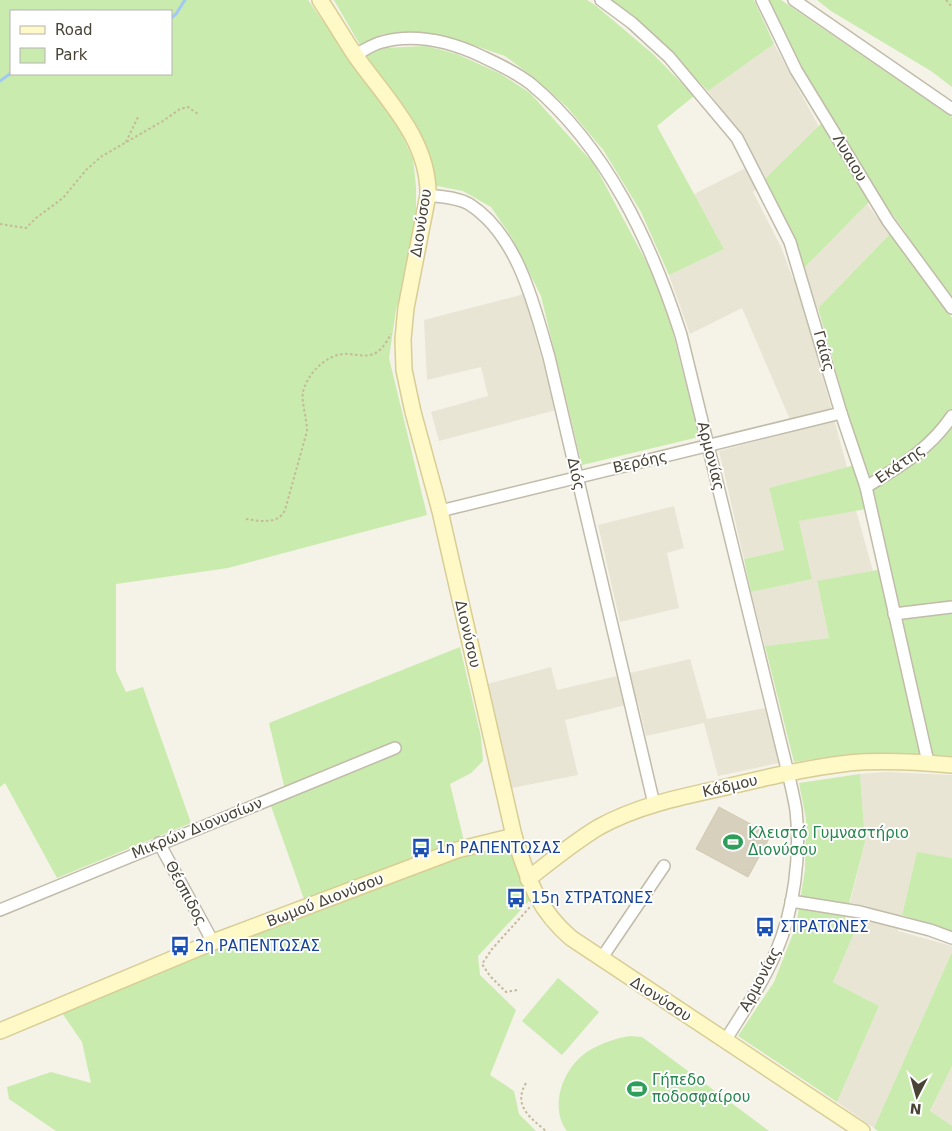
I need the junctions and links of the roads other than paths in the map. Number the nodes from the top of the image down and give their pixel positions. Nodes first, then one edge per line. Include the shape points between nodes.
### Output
1 (320, 0) edge
2 (602, 0) edge
3 (762, 0) edge
4 (794, 0) edge
5 (355, 55) junction
6 (952, 109) edge
7 (428, 195) junction
8 (952, 308) edge
9 (841, 413) junction
10 (952, 416) edge
11 (708, 446) junction
12 (577, 477) junction
13 (866, 487) junction
14 (440, 511) junction
15 (952, 607) edge
16 (894, 614) junction
17 (395, 748) dead end
18 (928, 762) junction
19 (952, 765) edge
20 (788, 773) junction
21 (654, 804) junction
22 (514, 836) junction
23 (160, 843) junction
24 (664, 866) dead end
25 (528, 879) junction
26 (791, 901) junction
27 (0, 910) edge
28 (952, 938) edge
29 (213, 942) junction
30 (601, 959) junction
31 (0, 1031) edge
32 (725, 1041) junction
33 (862, 1131) edge

1 - 5 main road, Διονύσου
2 - 9 street, Γαίας via 669,58 737,138 790,242
3 - 8 street, Λυαιου via 796,70 888,221
4 - 6 street
5 - 7 main road, Διονύσου via 417,143 428,177
5 - 11 street, Αρμονίας via 381,42 410,38 435,40 467,50 505,68 530,84 564,117 602,164 637,222 655,263 681,335
7 - 12 street, Διός via 468,203 503,237 517,263 533,302 549,357
7 - 14 main road, Διονύσου via 406,308 403,354 407,388
9 - 11 street, Βερόης
9 - 13 street, Γαίας
10 - 13 street, Εκάτης via 919,454
11 - 12 street, Βερόης
11 - 20 street, Αρμονίας
12 - 14 street, Βερόης
12 - 21 street, Διός
13 - 16 street, Γαίας
14 - 22 main road, Διονύσου
15 - 16 street
16 - 18 street, Γαίας
17 - 23 street, Μικρών Διονυσίων
18 - 19 main road, Κάδμου
18 - 20 main road, Κάδμου via 850,763
20 - 21 main road, Κάδμου
20 - 26 street, Αρμονίας via 796,810 796,861
21 - 25 main road, Κάδμου via 600,827
22 - 25 main road, Διονύσου
22 - 29 main road, Βωμού Διονύσου via 458,850
23 - 27 street, Μικρών Διονυσίων
23 - 29 street, Θέσπιδος
24 - 30 street
25 - 30 main road, Διονύσου via 538,900 560,929
26 - 28 street via 860,912
26 - 32 street, Αρμονίας via 776,953
29 - 31 main road, Βωμού Διονύσου
30 - 32 main road, Διονύσου
32 - 33 main road, Διονύσου

